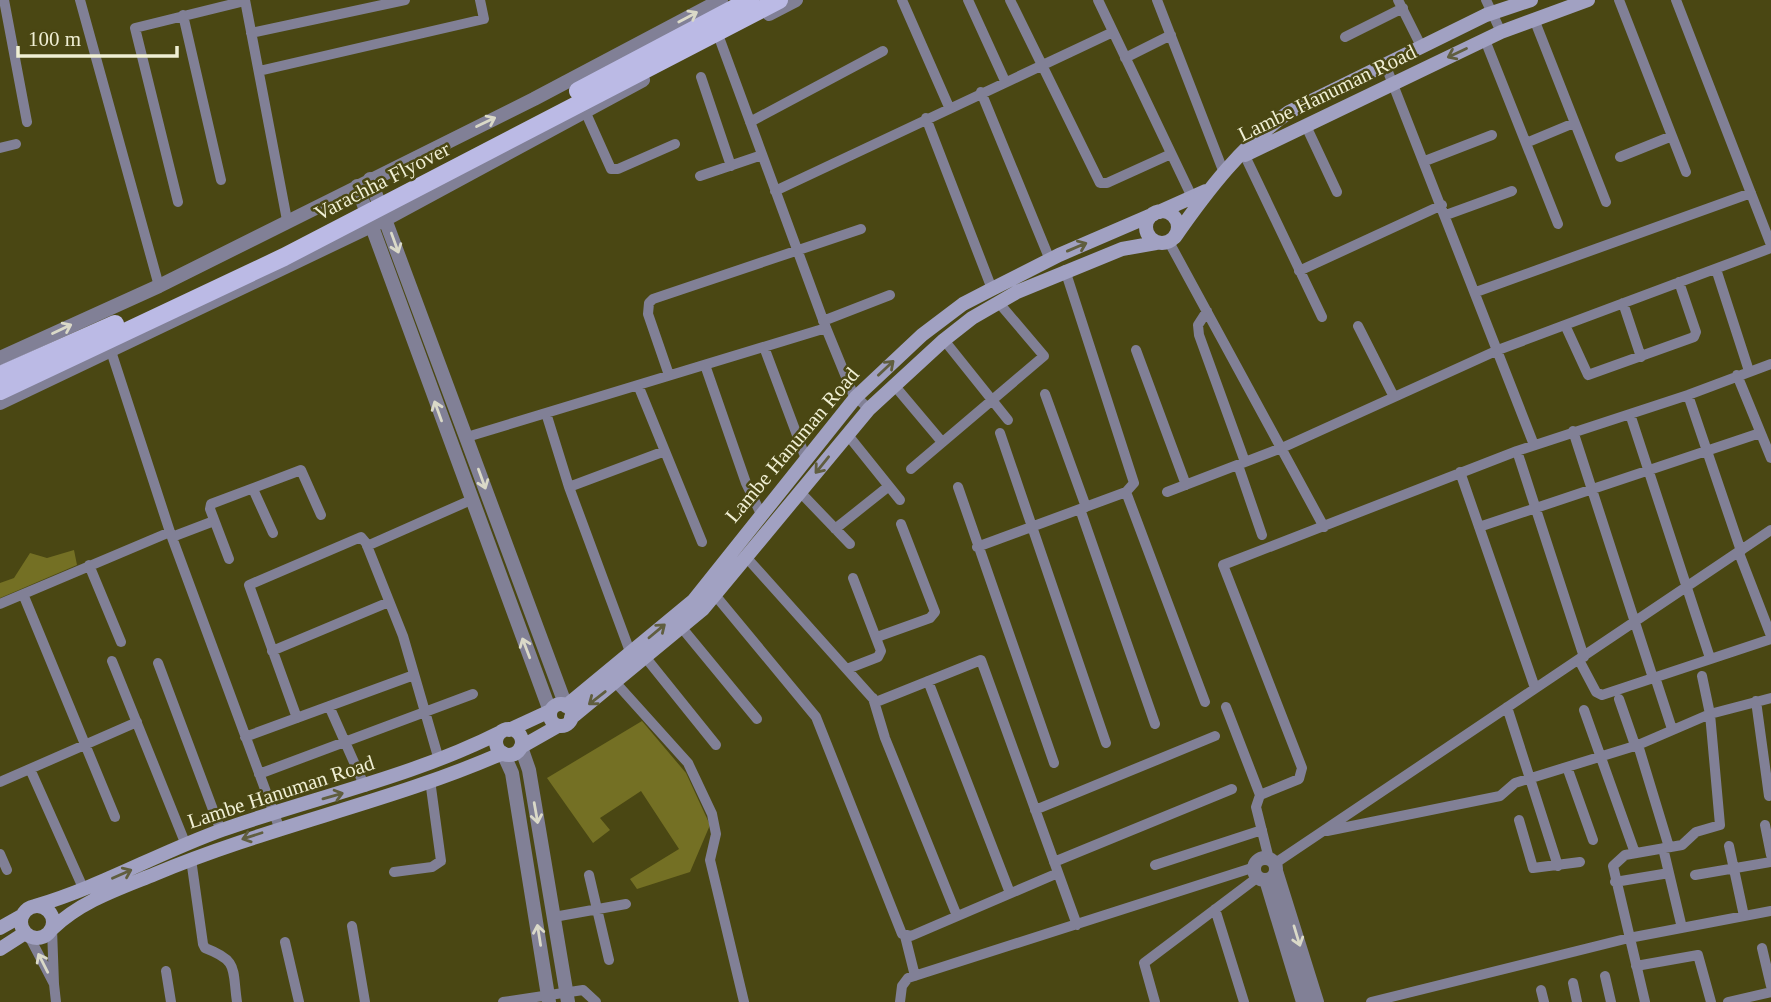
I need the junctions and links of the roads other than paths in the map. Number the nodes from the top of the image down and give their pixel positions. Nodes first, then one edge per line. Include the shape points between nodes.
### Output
1 (4, 0) edge
2 (80, 0) edge
3 (405, 0) edge
4 (480, 0) edge
5 (721, 0) edge
6 (750, 0) edge
7 (902, 0) edge
8 (968, 0) edge
9 (1010, 0) edge
10 (1098, 0) edge
11 (1157, 0) edge
12 (1531, 0) edge
13 (1588, 0) edge
14 (1619, 0) edge
15 (1676, 0) edge
16 (245, 1) edge
17 (789, 1) edge
18 (1400, 4) edge
19 (1489, 6) edge
20 (183, 15) junction
21 (1534, 19) junction
22 (1113, 32) junction
23 (1502, 32) junction
24 (251, 33) junction
25 (1171, 35) junction
26 (1345, 37) dead end
27 (720, 40) junction
28 (1485, 40) junction
29 (1421, 46) junction
30 (883, 51) dead end
31 (1125, 58) junction
32 (1385, 64) junction
33 (1042, 65) junction
34 (259, 71) junction
35 (701, 77) dead end
36 (1005, 81) junction
37 (1394, 83) junction
38 (981, 92) junction
39 (949, 107) junction
40 (585, 111) junction
41 (926, 118) junction
42 (27, 122) dead end
43 (750, 122) junction
44 (1574, 122) junction
45 (1306, 126) junction
46 (1492, 135) dead end
47 (1672, 136) junction
48 (16, 144) dead end
49 (675, 144) dead end
50 (1526, 144) junction
51 (0, 148) edge
52 (1171, 154) junction
53 (762, 155) junction
54 (1242, 157) junction
55 (1620, 157) dead end
56 (1424, 161) junction
57 (730, 166) junction
58 (1224, 173) junction
59 (1686, 173) dead end
60 (700, 176) dead end
61 (221, 180) dead end
62 (363, 183) junction
63 (775, 191) junction
64 (1207, 191) junction
65 (1513, 191) dead end
66 (1338, 192) dead end
67 (1751, 193) junction
68 (1192, 197) junction
69 (178, 202) dead end
70 (1606, 202) dead end
71 (1771, 208) edge
72 (1444, 210) junction
73 (1758, 212) junction
74 (1156, 213) junction
75 (386, 219) junction
76 (287, 220) junction
77 (1558, 224) dead end
78 (372, 226) junction
79 (861, 229) dead end
80 (1167, 241) junction
81 (1771, 246) edge
82 (797, 251) junction
83 (1049, 260) junction
84 (1716, 269) junction
85 (1065, 270) junction
86 (1299, 271) junction
87 (1679, 282) junction
88 (159, 286) junction
89 (1476, 292) junction
90 (890, 295) dead end
91 (995, 296) junction
92 (1623, 303) junction
93 (1207, 310) junction
94 (95, 314) junction
95 (1322, 317) dead end
96 (824, 324) junction
97 (1565, 325) junction
98 (1357, 326) dead end
99 (944, 340) junction
100 (764, 346) junction
101 (111, 350) junction
102 (1136, 350) dead end
103 (1498, 350) junction
104 (1641, 357) junction
105 (0, 358) edge
106 (1771, 364) edge
107 (705, 365) junction
108 (1743, 373) junction
109 (0, 375) edge
110 (669, 375) junction
111 (638, 385) junction
112 (894, 385) junction
113 (0, 391) edge
114 (1045, 394) dead end
115 (1688, 395) junction
116 (856, 397) junction
117 (1394, 397) junction
118 (992, 399) junction
119 (0, 403) edge
120 (869, 409) junction
121 (546, 413) junction
122 (1630, 414) junction
123 (1008, 420) dead end
124 (1573, 431) junction
125 (1000, 433) dead end
126 (1760, 433) junction
127 (847, 434) junction
128 (467, 437) junction
129 (942, 442) junction
130 (1534, 445) junction
131 (1284, 447) junction
132 (1707, 450) junction
133 (665, 451) junction
134 (1517, 451) junction
135 (1771, 458) edge
136 (806, 459) junction
137 (1241, 464) junction
138 (911, 469) dead end
139 (1649, 471) junction
140 (1460, 472) junction
141 (1186, 485) junction
142 (889, 486) junction
143 (569, 487) junction
144 (958, 487) dead end
145 (253, 489) junction
146 (1592, 489) junction
147 (800, 492) junction
148 (1126, 492) junction
149 (1167, 492) dead end
150 (471, 500) junction
151 (900, 500) dead end
152 (1083, 508) junction
153 (1536, 508) junction
154 (761, 514) junction
155 (321, 515) dead end
156 (214, 521) junction
157 (901, 524) dead end
158 (1032, 526) junction
159 (1324, 527) junction
160 (1479, 527) junction
161 (835, 529) junction
162 (1771, 530) edge
163 (273, 533) dead end
164 (171, 534) junction
165 (1262, 535) dead end
166 (702, 542) dead end
167 (850, 544) dead end
168 (367, 546) junction
169 (976, 547) junction
170 (1740, 552) junction
171 (746, 557) junction
172 (229, 559) dead end
173 (89, 565) junction
174 (853, 578) dead end
175 (1687, 588) junction
176 (23, 594) junction
177 (715, 595) junction
178 (389, 602) junction
179 (0, 604) edge
180 (1635, 624) junction
181 (682, 628) junction
182 (877, 637) junction
183 (1771, 638) edge
184 (121, 642) dead end
185 (272, 651) junction
186 (1581, 658) junction
187 (1710, 658) junction
188 (638, 659) junction
189 (112, 661) dead end
190 (158, 663) dead end
191 (847, 669) junction
192 (414, 674) junction
193 (1702, 676) dead end
194 (1654, 678) junction
195 (928, 681) junction
196 (616, 683) junction
197 (1535, 688) junction
198 (473, 694) dead end
199 (873, 698) junction
200 (1771, 698) edge
201 (1619, 699) dead end
202 (1756, 701) junction
203 (1205, 702) dead end
204 (329, 706) junction
205 (1226, 707) dead end
206 (1507, 707) junction
207 (1584, 710) dead end
208 (550, 711) junction
209 (425, 712) junction
210 (1710, 714) junction
211 (565, 717) junction
212 (297, 718) junction
213 (757, 719) dead end
214 (137, 723) junction
215 (1155, 724) dead end
216 (1672, 729) junction
217 (505, 731) junction
218 (1215, 736) dead end
219 (245, 737) junction
220 (345, 743) junction
221 (1107, 743) dead end
222 (85, 745) junction
223 (716, 745) dead end
224 (1637, 745) junction
225 (521, 747) junction
226 (503, 753) junction
227 (1601, 756) junction
228 (439, 760) junction
229 (1054, 763) dead end
230 (1567, 766) junction
231 (30, 769) junction
232 (259, 774) junction
233 (1530, 778) junction
234 (430, 780) junction
235 (0, 782) edge
236 (365, 787) junction
237 (1232, 789) dead end
238 (1260, 795) junction
239 (1769, 796) dead end
240 (1035, 810) junction
241 (115, 817) dead end
242 (276, 820) junction
243 (1519, 820) dead end
244 (1765, 825) dead end
245 (1262, 830) junction
246 (1321, 832) junction
247 (223, 837) junction
248 (1593, 840) dead end
249 (1729, 846) dead end
250 (1666, 848) junction
251 (189, 852) junction
252 (1634, 853) junction
253 (0, 854) edge
254 (1771, 855) edge
255 (1580, 862) dead end
256 (1771, 862) edge
257 (1155, 865) dead end
258 (1558, 866) junction
259 (1056, 867) junction
260 (1734, 868) junction
261 (7, 870) dead end
262 (1266, 870) junction
263 (394, 872) dead end
264 (1669, 873) junction
265 (589, 875) dead end
266 (1695, 875) dead end
267 (1615, 882) junction
268 (84, 890) junction
269 (1010, 893) junction
270 (626, 904) dead end
271 (597, 909) junction
272 (1215, 909) junction
273 (29, 911) junction
274 (1771, 911) edge
275 (957, 916) junction
276 (1744, 916) junction
277 (554, 918) junction
278 (1077, 925) junction
279 (352, 926) dead end
280 (0, 928) edge
281 (1682, 928) junction
282 (51, 929) junction
283 (27, 935) junction
284 (905, 936) junction
285 (1629, 938) junction
286 (285, 942) dead end
287 (1762, 948) dead end
288 (0, 949) edge
289 (608, 961) dead end
290 (1636, 966) junction
291 (166, 971) dead end
292 (915, 976) junction
293 (1605, 976) dead end
294 (1573, 983) dead end
295 (54, 984) junction
296 (1771, 986) edge
297 (1541, 990) dead end
298 (1771, 992) edge
299 (568, 996) edge
300 (549, 998) edge
301 (1744, 1000) edge
302 (56, 1002) edge
303 (171, 1002) edge
304 (237, 1002) edge
305 (297, 1002) edge
306 (365, 1002) edge
307 (503, 1002) edge
308 (596, 1002) edge
309 (744, 1002) edge
310 (900, 1002) edge
311 (1155, 1002) edge
312 (1244, 1002) edge
313 (1303, 1002) edge
314 (1317, 1002) edge
315 (1371, 1002) edge
316 (1544, 1002) edge
317 (1577, 1002) edge
318 (1611, 1002) edge
319 (1645, 1002) edge
320 (1711, 1002) edge
321 (1728, 1002) edge

1 - 42 street
2 - 88 street
3 - 24 street
4 - 34 street via 484,19
62 -> 5 street
6 - 109 main road, Varachha Flyover, bridge via 255,261
7 - 39 street
8 - 36 street
9 - 33 street
10 - 22 street
11 - 25 street
12 - 19 main road, Lambe Hanuman Road
13 - 21 main road, Lambe Hanuman Road
14 - 47 street
15 - 67 street
16 - 20 street
16 - 24 street
17 - 27 street
17 - 113 main road, Varachha Flyover, bridge via 284,257
18 - 26 street
18 - 29 street
19 - 23 street
19 - 29 main road, Lambe Hanuman Road
20 - 61 street
20 - 69 street via 135,28
21 - 23 main road, Lambe Hanuman Road
21 - 44 street
22 - 31 street
22 - 33 street
23 - 28 main road, Lambe Hanuman Road
24 - 34 street
25 - 31 street
25 - 58 street
27 - 40 street
27 - 43 street
28 -> 37 main road, Lambe Hanuman Road
28 - 50 street
29 - 32 main road, Lambe Hanuman Road
30 - 43 street
31 - 52 street
32 - 37 street
32 - 54 main road, Lambe Hanuman Road via 1289,112 1268,127
33 - 36 street
33 - 52 street via 1100,183
34 - 76 street
35 - 57 street
36 - 38 street
37 - 45 main road, Lambe Hanuman Road
37 - 56 street
38 - 39 street
38 - 83 street
39 - 41 street
40 - 49 street via 611,169
40 - 75 street
41 - 63 street
41 - 91 street
43 - 53 street
44 - 50 street
44 - 70 street
45 - 54 main road, Lambe Hanuman Road
45 - 66 street
46 - 56 street
47 - 55 street
47 - 59 street
48 - 51 street
50 - 77 street
52 - 68 street
53 - 57 street
53 - 63 street
54 - 58 main road
54 - 86 street
56 - 72 street
57 - 60 street
58 - 64 main road
62 - 75 street
62 - 76 street
62 - 78 street
63 - 82 street
64 - 68 main road, Lambe Hanuman Road
64 - 80 main road
65 - 72 street
67 - 73 street
67 - 89 street
68 - 74 main road, Lambe Hanuman Road
71 - 73 street
72 - 86 street
72 - 89 street
73 - 81 street
74 - 80 main road via 1146,226 1148,236
74 - 80 main road via 1174,216 1178,226
83 -> 74 main road, Lambe Hanuman Road
75 - 78 street
75 -> 128 street
76 - 88 street
78 - 101 street
150 -> 78 street
79 - 82 street
80 - 85 main road, Lambe Hanuman Road via 1122,249
80 - 93 street
81 - 84 street
82 - 96 street
82 - 110 street via 653,299 648,314
83 - 91 main road, Lambe Hanuman Road
84 - 87 street
84 - 108 street
85 - 91 main road, Lambe Hanuman Road
85 - 148 street via 1133,472 1134,483
86 - 95 street
87 - 92 street
87 - 104 street via 1696,336
88 - 94 street
89 - 103 street
90 - 96 street
91 - 99 main road, Lambe Hanuman Road
116 -> 91 main road, Lambe Hanuman Road via 963,304
91 - 118 street via 1044,356
92 - 97 street
92 - 104 street
93 - 131 street
93 - 137 street via 1198,325 1199,335
94 - 101 street
105 -> 94 street
96 - 100 street
96 - 116 street
97 - 103 street
97 - 104 street via 1588,375
98 - 117 street
99 - 112 main road, Lambe Hanuman Road
99 - 118 street
100 - 107 street
100 - 136 street
101 - 119 street
101 - 164 street
102 - 141 street
103 - 117 street
103 - 130 street
106 - 108 street
107 - 110 street
107 - 154 street
108 - 115 street
108 - 126 street
110 - 111 street
111 - 121 street
111 - 133 street
112 - 120 main road, Lambe Hanuman Road
112 - 129 street
114 - 152 street
115 - 122 street
115 - 132 street
116 - 120 street
116 - 136 main road, Lambe Hanuman Road
117 - 131 street
118 - 123 street
118 - 129 street
120 - 127 main road, Lambe Hanuman Road
121 - 128 street
121 - 143 street
122 - 124 street
122 - 139 street
124 - 130 street
124 - 146 street
125 - 158 street
126 - 132 street
126 - 135 street
127 - 142 street
127 -> 147 main road, Lambe Hanuman Road
128 -> 211 street
129 - 138 street
130 - 134 street
131 - 137 street
131 - 159 street
132 - 139 street
132 - 170 street
133 - 143 street
133 - 166 street
134 - 140 street
134 - 153 street
136 - 154 main road, Lambe Hanuman Road
137 - 141 street
137 - 165 street
139 - 146 street
139 - 175 street
140 - 159 street
140 - 160 street
141 - 149 street
142 - 151 street
142 - 161 street
143 - 188 street
144 - 169 street
145 - 155 street via 301,470
145 - 156 street via 210,506
145 - 163 street
146 - 153 street
146 - 180 street
147 - 161 street
147 - 171 main road, Lambe Hanuman Road
148 - 152 street
148 - 203 street
150 - 168 street
208 -> 150 street
152 - 158 street
152 - 215 street
153 - 160 street
153 - 186 street
188 -> 154 main road, Lambe Hanuman Road via 693,601
156 - 164 street
156 - 172 street
157 - 182 street via 935,612 930,618
158 - 169 street
158 - 221 street
159 - 238 street via 1223,565 1302,768 1295,782
160 - 197 street
161 - 167 street
162 - 170 street
164 - 173 street
164 - 219 street
168 - 178 street
168 - 185 street via 364,539 357,538 251,582 249,589
169 - 229 street
170 - 175 street
170 - 183 street
171 - 177 main road, Lambe Hanuman Road
171 - 191 street
173 - 176 street
173 - 184 street
174 - 182 street
175 - 180 street
175 - 187 street
176 - 179 street
176 - 222 street
177 - 181 main road, Lambe Hanuman Road
177 - 284 street via 816,716
178 - 185 street
178 - 192 street
180 - 186 street
180 - 194 street
181 - 188 main road, Lambe Hanuman Road
181 - 213 street
182 - 191 street via 881,655
183 - 187 street
185 - 212 street
186 - 194 street via 1598,694
186 - 197 street
187 - 194 street
188 - 196 main road, Lambe Hanuman Road
188 - 211 main road, Lambe Hanuman Road
188 - 223 street
189 - 214 street
190 - 247 street
191 - 199 street
192 - 204 street
192 - 209 street
193 - 210 street
194 - 216 street
195 - 199 street via 876,702
195 - 240 street via 981,660
195 - 269 street
196 -> 211 main road, Lambe Hanuman Road
196 - 309 street via 688,763 712,814 716,834 710,860
197 - 206 street
198 - 209 street
199 - 275 street
200 - 202 street
201 - 224 street
202 - 210 street
202 - 239 street
204 - 212 street
204 - 220 street
205 - 238 street
206 - 233 street
206 - 246 street
207 - 227 street
208 - 211 main road, Lambe Hanuman Road via 557,705
208 - 217 main road, Lambe Hanuman Road
209 - 220 street
209 - 228 street
210 - 216 street
210 - 250 street via 1722,821 1696,832 1687,843
211 - 225 main road
212 - 219 street
214 - 222 street
214 - 251 street
216 - 224 street
217 - 225 main road via 520,735
217 - 226 main road via 497,743
217 - 228 main road, Lambe Hanuman Road
218 - 240 street
219 - 232 street
220 - 232 street
220 - 236 street
222 - 231 street
222 - 241 street
224 - 227 street
224 - 250 street
225 - 226 main road via 516,753
225 -> 277 street
226 - 234 main road
300 -> 226 street via 512,773
227 - 230 street
227 - 252 street
228 - 236 main road, Lambe Hanuman Road
230 - 233 street
230 - 248 street
231 - 235 street
231 - 268 street
232 - 242 street
233 - 246 street via 1514,783 1500,796
233 - 258 street
234 - 242 main road
234 - 263 street via 441,861 432,867
242 -> 236 main road, Lambe Hanuman Road
237 - 259 street
238 - 245 street via 1256,807
240 - 259 street
242 - 247 main road, Lambe Hanuman Road
243 - 258 street via 1531,865 1537,869
244 - 254 street
245 - 257 street
245 - 262 street
246 - 262 street
247 - 251 main road, Lambe Hanuman Road
249 - 260 street
250 - 252 street
250 - 264 street
268 -> 251 main road, Lambe Hanuman Road
251 - 282 main road via 83,904
251 - 304 street via 203,944 230,961
252 - 267 street via 1614,862
253 - 261 street
255 - 258 street
256 - 260 street
259 - 269 street
259 - 278 street
260 - 266 street
260 - 276 street
262 - 272 street
262 - 278 street
262 - 313 street
262 -> 314 street
264 - 267 street
264 - 281 street
265 - 271 street
267 - 285 street
268 - 273 main road, Lambe Hanuman Road
269 - 275 street
270 - 271 street
271 - 277 street
271 - 289 street
272 - 311 street via 1144,962
272 - 312 street
273 - 280 main road, Lambe Hanuman Road
273 - 282 main road via 50,913
273 - 283 main road via 21,925
274 - 276 street
275 - 284 street
276 - 281 street
277 - 299 street
278 - 292 street
279 - 306 street
281 - 285 street
282 - 283 main road via 44,937
282 - 295 street
283 - 288 main road
295 -> 283 street
284 - 292 street
285 - 290 street
285 - 315 street
286 - 305 street
287 - 296 street
290 - 319 street
290 - 320 street via 1698,955
291 - 303 street
292 - 310 street via 902,986
293 - 318 street
294 - 317 street
295 - 302 street
297 - 316 street
298 - 301 street
299 - 300 street
299 - 308 street via 583,990
300 - 307 street
301 - 321 street

